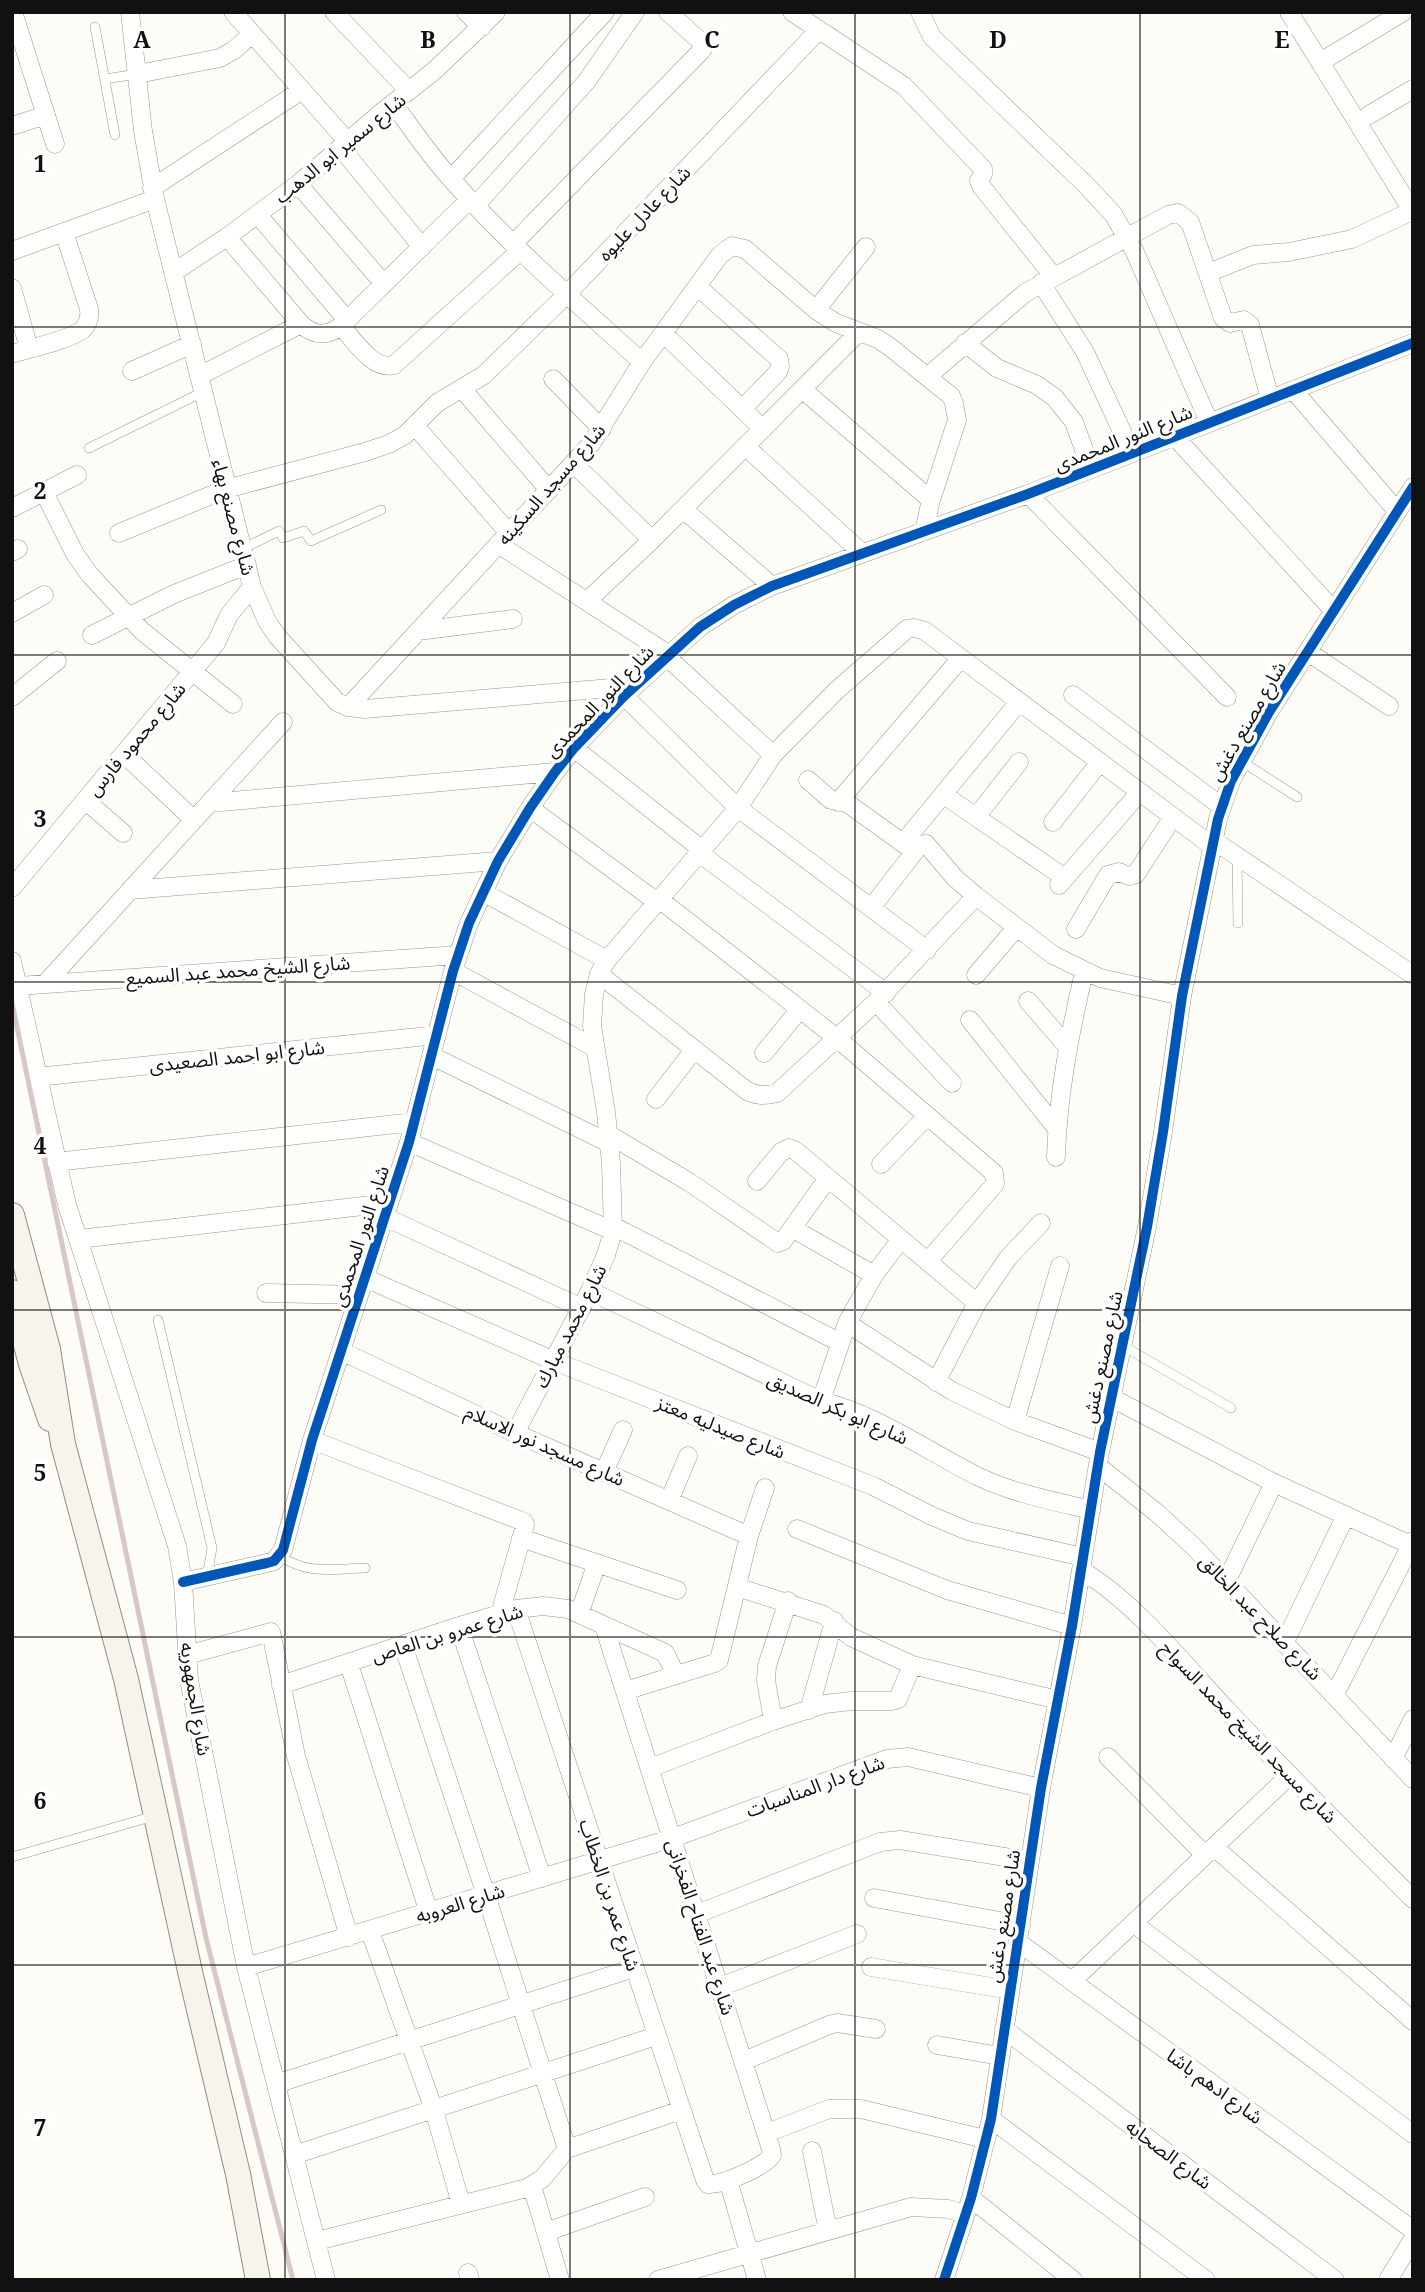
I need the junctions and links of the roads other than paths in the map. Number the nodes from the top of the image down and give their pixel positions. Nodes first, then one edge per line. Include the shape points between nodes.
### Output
1 (13, 12) edge
2 (130, 12) edge
3 (233, 12) edge
4 (334, 12) edge
5 (466, 12) edge
6 (496, 12) edge
7 (605, 12) edge
8 (635, 12) edge
9 (668, 12) edge
10 (792, 12) edge
11 (920, 12) edge
12 (1289, 12) edge
13 (1391, 15) edge
14 (95, 27) dead end
15 (482, 27) junction
16 (819, 30) junction
17 (252, 34) junction
18 (17, 42) edge
19 (1322, 61) junction
20 (138, 74) junction
21 (105, 79) junction
22 (1413, 89) edge
23 (302, 90) junction
24 (409, 91) junction
25 (393, 103) junction
26 (1369, 115) dead end
27 (46, 116) junction
28 (12, 126) edge
29 (115, 135) dead end
30 (55, 144) dead end
31 (345, 145) junction
32 (452, 180) junction
33 (298, 184) junction
34 (153, 193) junction
35 (473, 202) junction
36 (1412, 212) edge
37 (258, 215) junction
38 (64, 232) junction
39 (227, 237) junction
40 (1128, 238) junction
41 (422, 247) junction
42 (517, 247) junction
43 (866, 247) dead end
44 (12, 251) edge
45 (174, 272) junction
46 (1208, 273) junction
47 (1047, 280) junction
48 (384, 284) junction
49 (698, 287) junction
50 (12, 288) edge
51 (566, 294) junction
52 (816, 310) junction
53 (344, 323) junction
54 (301, 324) junction
55 (859, 332) junction
56 (663, 333) junction
57 (964, 343) junction
58 (1413, 343) edge
59 (191, 344) junction
60 (20, 351) edge
61 (642, 362) junction
62 (132, 370) dead end
63 (928, 376) junction
64 (553, 379) dead end
65 (201, 384) junction
66 (462, 388) junction
67 (802, 389) junction
68 (1294, 391) junction
69 (1270, 399) junction
70 (742, 409) junction
71 (1209, 422) junction
72 (415, 426) junction
73 (602, 429) junction
74 (763, 429) junction
75 (1175, 437) junction
76 (745, 446) junction
77 (89, 448) dead end
78 (1132, 453) junction
79 (574, 464) junction
80 (1091, 470) junction
81 (77, 475) dead end
82 (1413, 487) edge
83 (226, 489) junction
84 (549, 491) junction
85 (44, 492) junction
86 (1028, 494) junction
87 (931, 500) junction
88 (12, 508) edge
89 (683, 509) junction
90 (382, 510) dead end
91 (1397, 511) junction
92 (924, 531) junction
93 (119, 533) dead end
94 (504, 539) junction
95 (652, 540) junction
96 (862, 553) junction
97 (244, 557) junction
98 (772, 586) junction
99 (252, 587) junction
100 (44, 595) dead end
101 (587, 601) junction
102 (1334, 611) junction
103 (12, 613) edge
104 (128, 615) junction
105 (513, 619) dead end
106 (418, 631) junction
107 (92, 635) dead end
108 (1308, 652) junction
109 (667, 655) junction
110 (961, 658) junction
111 (57, 661) dead end
112 (193, 671) junction
113 (629, 691) junction
114 (1073, 695) dead end
115 (12, 697) edge
116 (1227, 697) dead end
117 (1019, 702) junction
118 (233, 704) dead end
119 (1389, 706) dead end
120 (348, 707) junction
121 (284, 722) dead end
122 (574, 748) junction
123 (124, 754) junction
124 (773, 755) junction
125 (1100, 761) junction
126 (1241, 761) junction
127 (1019, 762) dead end
128 (555, 772) junction
129 (808, 780) dead end
130 (1140, 792) junction
131 (944, 795) junction
132 (1297, 797) dead end
133 (85, 800) junction
134 (838, 802) junction
135 (210, 803) junction
136 (1221, 806) junction
137 (530, 808) junction
138 (738, 808) junction
139 (976, 817) junction
140 (1173, 817) junction
141 (194, 820) junction
142 (1053, 822) dead end
143 (124, 833) dead end
144 (1212, 843) junction
145 (909, 847) junction
146 (700, 851) junction
147 (1237, 856) junction
148 (498, 861) junction
149 (12, 888) edge
150 (130, 890) junction
151 (483, 892) junction
152 (976, 896) junction
153 (658, 901) junction
154 (871, 908) junction
155 (1238, 923) dead end
156 (1016, 928) junction
157 (1076, 929) dead end
158 (927, 950) junction
159 (12, 961) edge
160 (455, 963) junction
161 (603, 967) junction
162 (1084, 972) junction
163 (976, 975) dead end
164 (1413, 975) edge
165 (45, 984) junction
166 (18, 986) junction
167 (1182, 996) junction
168 (881, 998) junction
169 (1028, 1002) dead end
170 (800, 1009) junction
171 (970, 1020) dead end
172 (437, 1035) junction
173 (838, 1040) junction
174 (1067, 1046) junction
175 (595, 1048) junction
176 (694, 1050) junction
177 (764, 1053) dead end
178 (432, 1056) junction
179 (37, 1077) junction
180 (952, 1083) dead end
181 (656, 1099) dead end
182 (927, 1116) junction
183 (414, 1122) junction
184 (1057, 1129) junction
185 (608, 1138) junction
186 (409, 1142) junction
187 (1056, 1157) dead end
188 (57, 1162) junction
189 (881, 1164) dead end
190 (828, 1178) junction
191 (757, 1181) dead end
192 (387, 1210) junction
193 (12, 1215) edge
194 (1041, 1223) dead end
195 (613, 1228) junction
196 (792, 1228) junction
197 (79, 1239) junction
198 (901, 1239) junction
199 (928, 1261) junction
200 (1060, 1266) dead end
201 (874, 1275) junction
202 (365, 1278) junction
203 (12, 1292) edge
204 (590, 1292) junction
205 (266, 1293) dead end
206 (359, 1295) junction
207 (977, 1303) junction
208 (582, 1308) junction
209 (158, 1320) dead end
210 (847, 1323) junction
211 (839, 1342) junction
212 (1123, 1346) junction
213 (341, 1351) junction
214 (554, 1361) junction
215 (936, 1382) junction
216 (1112, 1398) junction
217 (821, 1401) junction
218 (1231, 1408) dead end
219 (1016, 1421) junction
220 (623, 1430) dead end
221 (514, 1433) junction
222 (312, 1440) junction
223 (63, 1444) junction
224 (688, 1456) dead end
225 (1099, 1459) junction
226 (604, 1472) junction
227 (1274, 1483) junction
228 (765, 1488) dead end
229 (669, 1501) junction
230 (1091, 1510) junction
231 (1346, 1516) junction
232 (797, 1529) dead end
233 (749, 1536) junction
234 (522, 1538) junction
235 (1412, 1544) edge
236 (279, 1556) junction
237 (597, 1563) junction
238 (1082, 1563) junction
239 (365, 1567) dead end
240 (207, 1577) junction
241 (1227, 1580) junction
242 (183, 1582) junction
243 (737, 1587) junction
244 (677, 1590) dead end
245 (788, 1601) junction
246 (508, 1612) junction
247 (579, 1614) junction
248 (834, 1621) junction
249 (459, 1626) junction
250 (604, 1626) junction
251 (1072, 1626) junction
252 (1284, 1642) junction
253 (403, 1645) junction
254 (187, 1655) junction
255 (349, 1664) junction
256 (912, 1665) junction
257 (677, 1675) junction
258 (281, 1685) junction
259 (625, 1691) junction
260 (1335, 1694) junction
261 (1058, 1700) junction
262 (809, 1710) junction
263 (1413, 1719) edge
264 (773, 1721) junction
265 (1108, 1757) dead end
266 (1393, 1759) junction
267 (650, 1768) junction
268 (1289, 1776) junction
269 (1413, 1779) edge
270 (1041, 1788) junction
271 (156, 1816) junction
272 (673, 1838) junction
273 (1210, 1851) junction
274 (12, 1857) edge
275 (599, 1861) junction
276 (1029, 1861) junction
277 (542, 1878) junction
278 (486, 1895) junction
279 (874, 1898) dead end
280 (1413, 1899) edge
281 (429, 1913) junction
282 (697, 1914) junction
283 (1133, 1923) junction
284 (370, 1931) junction
285 (1019, 1933) junction
286 (857, 1934) dead end
287 (349, 1937) junction
288 (246, 1967) junction
289 (871, 1967) dead end
290 (634, 1968) junction
291 (1072, 1982) junction
292 (720, 1987) junction
293 (1010, 1990) junction
294 (521, 2004) junction
295 (1413, 2021) edge
296 (876, 2029) dead end
297 (1004, 2029) junction
298 (656, 2036) junction
299 (409, 2041) junction
300 (937, 2045) dead end
301 (1000, 2056) junction
302 (744, 2061) junction
303 (543, 2074) junction
304 (276, 2084) junction
305 (434, 2110) junction
306 (681, 2110) junction
307 (991, 2119) junction
308 (767, 2133) junction
309 (1413, 2134) edge
310 (985, 2139) junction
311 (567, 2149) junction
312 (812, 2151) dead end
313 (294, 2155) junction
314 (705, 2180) joint
315 (728, 2180) junction
316 (532, 2186) junction
317 (645, 2197) dead end
318 (461, 2204) junction
319 (968, 2206) junction
320 (1413, 2230) edge
321 (828, 2231) junction
322 (546, 2232) junction
323 (1413, 2239) edge
324 (317, 2241) junction
325 (749, 2253) junction
326 (660, 2279) edge
327 (258, 2280) edge
328 (326, 2280) edge
329 (561, 2280) edge
330 (757, 2280) edge
331 (944, 2280) edge
332 (1073, 2280) edge
333 (1206, 2280) edge
334 (1335, 2280) edge
335 (1388, 2280) edge

1 - 18 street
2 - 20 street, شارع مصنع بهاء
3 - 17 street
4 - 24 street
5 - 15 street
6 - 15 street, شارع سمير ابو الدهب
7 - 32 street
8 - 35 street via 575,96
9 - 42 street via 704,46 697,57
10 - 16 street
11 - 40 street via 932,37 1102,201
12 - 19 street
13 - 19 street
14 - 21 lane
15 - 24 street, شارع سمير ابو الدهب
16 - 47 street via 894,78 923,103 983,169 981,186
16 - 51 street, شارع عادل عليوه
17 - 20 street via 220,58
17 - 23 street
18 - 27 street
19 - 36 street
20 - 21 lane
20 - 34 street, شارع مصنع بهاء
21 - 29 lane
22 - 26 street
23 - 31 street
23 - 34 street
24 - 25 street, شارع سمير ابو الدهب
25 - 31 street, شارع سمير ابو الدهب
25 - 32 street
27 - 28 street
27 - 30 street
31 - 33 street, شارع سمير ابو الدهب
31 - 41 street
32 - 35 street
33 - 37 street, شارع سمير ابو الدهب
33 - 48 street
34 - 38 street
34 - 45 street, شارع مصنع بهاء
35 - 41 street
35 - 42 street
36 - 46 street via 1352,239 1289,253 1253,254
37 - 39 street, شارع سمير ابو الدهب
37 - 53 street
38 - 44 street
38 - 60 street via 89,321 75,334
39 - 45 street, شارع سمير ابو الدهب
39 - 54 street
40 - 46 street via 1168,215 1183,215 1191,222
40 - 47 street
40 - 71 street
41 - 48 street
42 - 51 street
42 - 53 street via 389,367 376,363
43 - 52 street
45 - 59 street, شارع مصنع بهاء
46 - 69 street via 1225,321 1244,320 1250,325
47 - 57 street via 1009,304
47 - 78 street
48 - 53 street
49 - 52 street, شارع مسجد السكينه via 732,246 745,249
49 - 56 street, شارع مسجد السكينه
49 - 70 street via 779,359 776,374
50 - 60 street
51 - 61 street
51 - 66 street, شارع عادل عليوه via 484,375
52 - 55 street
53 - 54 street via 332,333 320,335
54 - 65 street
55 - 63 street via 890,347
55 - 67 street
56 - 61 street, شارع مسجد السكينه
56 - 70 street
57 - 63 street
57 - 80 street via 997,368 1055,398 1074,422
58 - 68 street, شارع النور المحمدى
59 - 62 street
59 - 65 street, شارع مصنع بهاء
61 - 73 street, شارع مسجد السكينه
63 - 87 street via 945,390 957,411
64 - 73 street
65 - 77 lane
65 - 83 street, شارع مصنع بهاء
66 - 72 street, شارع عادل عليوه via 437,403
66 - 84 street
67 - 74 street
67 - 87 street
68 - 69 street, شارع النور المحمدى
68 - 91 street
69 - 71 street, شارع النور المحمدى
70 - 74 street
71 - 75 street, شارع النور المحمدى
72 - 83 street, شارع عادل عليوه via 389,444
72 - 94 street
73 - 79 street, شارع مسجد السكينه
74 - 76 street
75 - 78 street, شارع النور المحمدى
75 - 102 street
76 - 89 street
76 - 96 street
78 - 80 street, شارع النور المحمدى
79 - 84 street, شارع مسجد السكينه
79 - 95 street
80 - 86 street, شارع النور المحمدى
81 - 85 street
82 - 91 street, شارع مصنع دغش
83 - 93 street, شارع عادل عليوه
83 - 97 street, شارع مصنع بهاء
84 - 94 street, شارع مسجد السكينه
85 - 88 street
85 - 104 street via 83,567
86 - 92 street, شارع النور المحمدى
86 - 116 street
87 - 92 street
89 - 95 street
89 - 98 street
90 - 97 lane via 311,541 304,531 283,538 279,531
91 - 102 street, شارع مصنع دغش
92 - 96 street, شارع النور المحمدى
94 - 101 street
94 - 106 street, شارع مسجد السكينه
95 - 101 street
96 - 98 street, شارع النور المحمدى
97 - 99 street, شارع مصنع بهاء
97 - 104 street
98 - 109 street, شارع النور المحمدى via 700,627
99 - 112 street, شارع محمود فارس
99 - 120 street, شارع مصنع بهاء via 282,643 328,694
100 - 103 street
101 - 109 street
102 - 108 street, شارع مصنع دغش
104 - 107 street
104 - 112 street
105 - 106 street
106 - 120 street, شارع مسجد السكينه
108 - 119 street
108 - 126 street, شارع مصنع دغش
109 - 113 street, شارع النور المحمدى
109 - 124 street
110 - 117 street
110 - 124 street via 925,631 907,629 837,690
110 - 134 street
111 - 115 street
112 - 118 street
112 - 123 street, شارع محمود فارس
113 - 120 street
113 - 122 street, شارع النور المحمدى
113 - 138 street
114 - 136 street
117 - 125 street
117 - 131 street
121 - 135 street
122 - 128 street, شارع النور المحمدى
122 - 146 street
123 - 133 street, شارع محمود فارس
123 - 141 street
124 - 138 street
125 - 130 street
125 - 142 street
126 - 132 lane
126 - 136 street, شارع مصنع دغش
127 - 139 street
128 - 135 street
128 - 137 street, شارع النور المحمدى
129 - 134 street
130 - 139 street via 1062,881
130 - 140 street
131 - 139 street
131 - 145 street
133 - 143 street
133 - 149 street, شارع محمود فارس
134 - 145 street via 847,803
135 - 141 street
136 - 144 street, شارع مصنع دغش
137 - 148 street, شارع النور المحمدى
137 - 153 street
138 - 146 street
138 - 154 street
140 - 144 street
140 - 157 street via 1136,874 1108,875
141 - 150 street
144 - 147 street
144 - 167 street, شارع مصنع دغش
145 - 152 street via 926,844
145 - 154 street
146 - 153 street
146 - 168 street
147 - 155 lane
147 - 164 street
148 - 150 street
148 - 151 street, شارع النور المحمدى
150 - 165 street
151 - 160 street, شارع النور المحمدى
151 - 161 street
152 - 156 street
152 - 158 street
153 - 161 street
153 - 170 street
154 - 158 street
156 - 162 street
156 - 163 street
158 - 168 street
159 - 166 street, شارع الجمهوريه
160 - 165 street, شارع الشيخ محمد عبد السميع
160 - 172 street, شارع النور المحمدى
160 - 175 street
161 - 175 street, شارع محمد مبارك via 592,1009
161 - 176 street
162 - 167 street
162 - 174 street
165 - 166 street, شارع الشيخ محمد عبد السميع
166 - 179 street, شارع الجمهوريه
167 - 212 street, شارع مصنع دغش via 1163,1132
168 - 173 street
168 - 180 street
169 - 174 street
170 - 173 street
170 - 177 street
171 - 184 street
172 - 178 street, شارع النور المحمدى
172 - 179 street, شارع ابو احمد الصعيدى
173 - 176 street via 777,1093 767,1096 747,1091
173 - 182 street
174 - 184 street
175 - 185 street, شارع محمد مبارك
176 - 181 street
178 - 183 street, شارع النور المحمدى
178 - 185 street
179 - 188 street, شارع الجمهوريه
182 - 189 street
182 - 199 street via 994,1172 995,1184
183 - 186 street, شارع النور المحمدى
183 - 188 street
184 - 187 street
185 - 195 street, شارع محمد مبارك
185 - 196 street via 690,1182 774,1242 783,1241
186 - 192 street, شارع النور المحمدى
186 - 195 street
188 - 197 street, شارع الجمهوريه
190 - 191 street via 789,1148
190 - 196 street
190 - 198 street
192 - 197 street
192 - 202 street, شارع النور المحمدى
192 - 208 street
193 - 223 main road via 48,1349
194 - 207 street via 1008,1258
195 - 204 street, شارع محمد مبارك
195 - 211 street
196 - 201 street
197 - 242 street, شارع الجمهوريه via 177,1546
198 - 199 street
198 - 201 street
199 - 207 street
200 - 219 street
201 - 210 street
202 - 206 street, شارع النور المحمدى
202 - 214 street, شارع صيدليه معتز
203 - 223 main road via 38,1389
204 - 208 street, شارع محمد مبارك
204 - 217 street, شارع ابو بكر الصديق
205 - 206 street
206 - 213 street, شارع النور المحمدى
207 - 215 street
208 - 214 street, شارع محمد مبارك
209 - 240 lane via 212,1548
210 - 211 street
210 - 215 street, شارع صلاح عبد الخالق
211 - 217 street
212 - 216 street, شارع مصنع دغش
212 - 218 lane
213 - 221 street, شارع مسجد نور الاسلام
213 - 222 street, شارع النور المحمدى
214 - 221 street, شارع محمد مبارك
214 - 238 street, شارع صيدليه معتز via 873,1486 968,1531
215 - 219 street, شارع صلاح عبد الخالق
216 - 225 street, شارع مصنع دغش
216 - 227 street
217 - 230 street, شارع ابو بكر الصديق via 877,1422 994,1484
219 - 225 street, شارع صلاح عبد الخالق
220 - 226 street
221 - 226 street, شارع مسجد نور الاسلام
222 - 234 street via 523,1521
222 - 236 street, شارع النور المحمدى
223 - 271 main road via 127,1679
224 - 229 street
225 - 230 street, شارع مصنع دغش
225 - 241 street, شارع صلاح عبد الخالق
226 - 229 street, شارع مسجد نور الاسلام
227 - 231 street
227 - 241 street
228 - 233 street
229 - 233 street, شارع مسجد نور الاسلام
230 - 238 street, شارع مصنع دغش
231 - 235 street
231 - 252 street
232 - 251 street via 947,1590
233 - 243 street
234 - 237 street
234 - 246 street
235 - 260 street
236 - 239 lane via 306,1569
236 - 240 street via 268,1563
237 - 244 street
237 - 247 street
238 - 251 street, شارع مصنع دغش
238 - 268 street, شارع مسجد الشيخ محمد السواح
240 - 242 street
241 - 252 street, شارع صلاح عبد الخالق
242 - 254 street, شارع الجمهوريه
243 - 245 street
243 - 257 street via 719,1660
245 - 248 street
245 - 264 street via 767,1666
246 - 247 street, شارع عمرو بن العاص via 543,1606
246 - 249 street, شارع عمرو بن العاص
246 - 275 street, شارع عمر بن الخطاب
247 - 250 street, شارع عمرو بن العاص
248 - 256 street via 851,1637
248 - 262 street
249 - 253 street, شارع عمرو بن العاص
249 - 277 street
250 - 257 street, شارع عمرو بن العاص via 665,1653
250 - 259 street, شارع عبد الفتاح الفخرانى
251 - 261 street, شارع مصنع دغش
252 - 260 street, شارع صلاح عبد الخالق
253 - 255 street, شارع عمرو بن العاص
253 - 278 street
254 - 258 street via 271,1632
254 - 288 street, شارع الجمهوريه
255 - 258 street, شارع عمرو بن العاص
255 - 281 street
256 - 261 street
256 - 262 street via 898,1699 836,1702
257 - 259 street
258 - 287 street via 296,1756
259 - 267 street, شارع عبد الفتاح الفخرانى
260 - 266 street, شارع صلاح عبد الخالق
261 - 270 street, شارع مصنع دغش
262 - 264 street
263 - 266 street
264 - 267 street
265 - 273 street
266 - 269 street, شارع صلاح عبد الخالق
267 - 272 street, شارع عبد الفتاح الفخرانى
268 - 273 street
268 - 280 street, شارع مسجد الشيخ محمد السواح
270 - 272 street, شارع دار المناسبات via 898,1757
270 - 276 street, شارع مصنع دغش
271 - 274 lane
271 - 327 main road
272 - 275 street, شارع العروبه
272 - 282 street, شارع عبد الفتاح الفخرانى
273 - 283 street
273 - 295 street
275 - 277 street, شارع العروبه
275 - 290 street, شارع عمر بن الخطاب
276 - 282 street via 900,1840 880,1842
276 - 285 street, شارع مصنع دغش
277 - 278 street, شارع العروبه
278 - 281 street, شارع العروبه
278 - 294 street
279 - 285 street
281 - 284 street, شارع العروبه
282 - 292 street, شارع عبد الفتاح الفخرانى
283 - 291 street
283 - 309 street
284 - 287 street, شارع العروبه
284 - 299 street
285 - 291 street, شارع ادهم باشا
285 - 293 street, شارع مصنع دغش
286 - 292 street
287 - 288 street, شارع العروبه
288 - 304 street, شارع الجمهوريه
289 - 293 street
290 - 294 street
290 - 298 street, شارع عمر بن الخطاب
291 - 320 street, شارع ادهم باشا
292 - 302 street, شارع عبد الفتاح الفخرانى
293 - 297 street, شارع مصنع دغش
294 - 299 street
294 - 303 street
296 - 302 street via 836,2023
297 - 301 street, شارع مصنع دغش
297 - 334 street, شارع الصحابه
298 - 303 street
298 - 306 street, شارع عمر بن الخطاب
299 - 304 street
299 - 305 street
300 - 301 street
301 - 307 street, شارع مصنع دغش
302 - 308 street, شارع عبد الفتاح الفخرانى
303 - 305 street
303 - 311 street
304 - 313 street, شارع الجمهوريه
305 - 313 street
305 - 318 street
306 - 311 street
306 - 314 street, شارع عمر بن الخطاب
307 - 310 street, شارع مصنع دغش
307 - 333 street
308 - 310 street via 839,2108 861,2109
308 - 315 street, شارع عبد الفتاح الفخرانى via 770,2159
310 - 319 street, شارع مصنع دغش
311 - 316 street
312 - 321 street
313 - 324 street, شارع الجمهوريه
314 - 315 street, شارع عبد الفتاح الفخرانى via 712,2185
315 - 325 street
316 - 318 street
316 - 322 street
317 - 322 street
318 - 324 street
319 - 321 street via 911,2207
319 - 331 street, شارع مصنع دغش
319 - 332 street
321 - 325 street
322 - 329 street
323 - 335 street
324 - 328 street, شارع الجمهوريه
325 - 326 street
325 - 330 street

